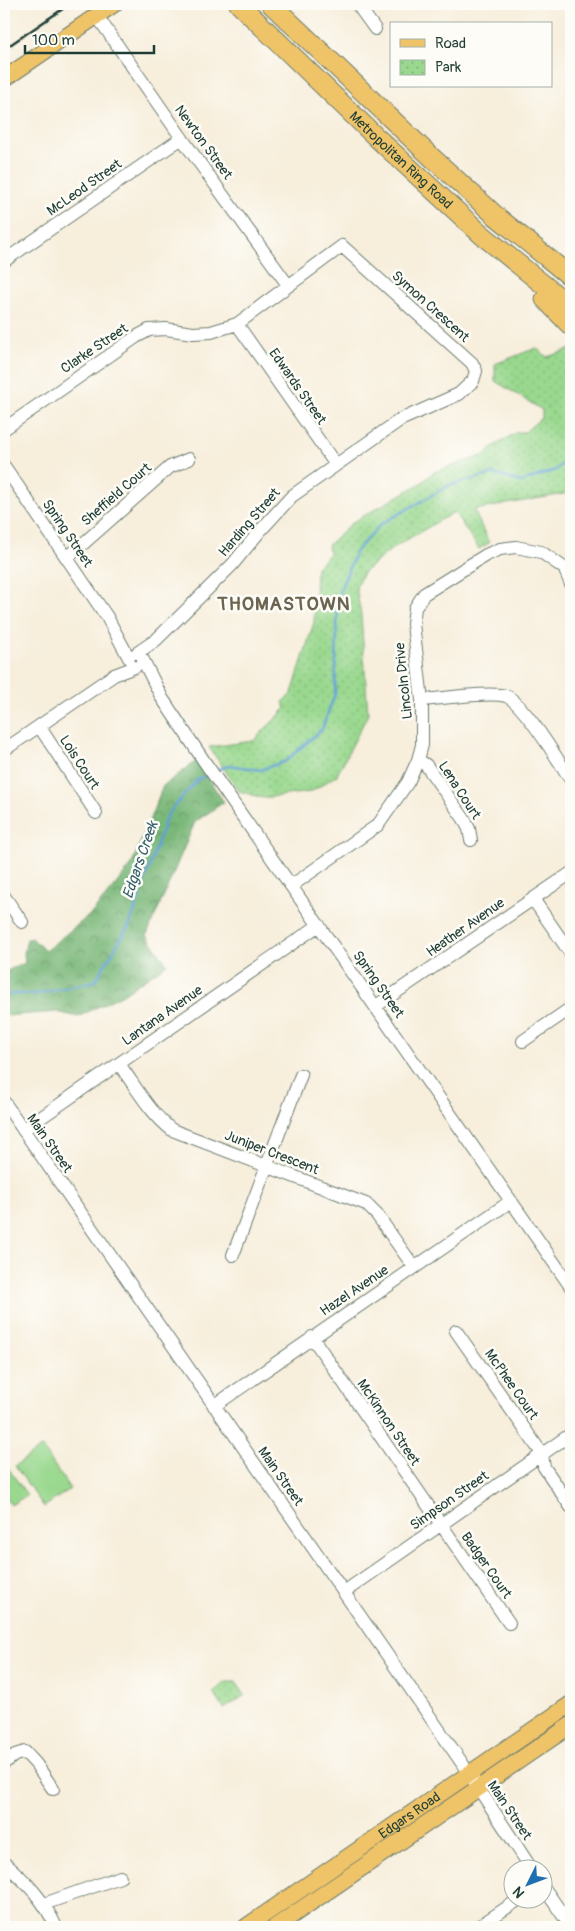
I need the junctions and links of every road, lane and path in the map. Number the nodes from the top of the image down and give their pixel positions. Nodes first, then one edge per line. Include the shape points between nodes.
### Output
1 (114, 4) edge
2 (239, 4) edge
3 (271, 4) edge
4 (357, 4) edge
5 (97, 16) junction
6 (375, 29) dead end
7 (4, 79) edge
8 (182, 138) junction
9 (481, 234) junction
10 (4, 260) edge
11 (571, 277) edge
12 (288, 285) junction
13 (571, 307) edge
14 (237, 324) junction
15 (571, 326) edge
16 (400, 420) joint
17 (4, 429) edge
18 (190, 459) dead end
19 (336, 465) junction
20 (4, 466) edge
21 (66, 558) junction
22 (568, 566) edge
23 (571, 584) edge
24 (136, 660) junction
25 (422, 700) junction
26 (39, 726) junction
27 (4, 750) edge
28 (418, 760) junction
29 (571, 780) edge
30 (96, 813) dead end
31 (471, 840) dead end
32 (571, 873) edge
33 (291, 886) junction
34 (4, 896) edge
35 (533, 899) junction
36 (22, 922) dead end
37 (319, 925) junction
38 (571, 954) edge
39 (376, 1006) junction
40 (571, 1008) edge
41 (523, 1041) dead end
42 (119, 1064) junction
43 (301, 1075) dead end
44 (4, 1102) edge
45 (23, 1130) junction
46 (267, 1166) junction
47 (511, 1201) junction
48 (233, 1254) dead end
49 (414, 1267) junction
50 (570, 1283) edge
51 (456, 1330) dead end
52 (312, 1336) junction
53 (214, 1406) junction
54 (571, 1434) edge
55 (542, 1454) junction
56 (571, 1507) edge
57 (440, 1524) junction
58 (344, 1592) junction
59 (509, 1622) dead end
60 (571, 1704) edge
61 (571, 1725) edge
62 (4, 1763) edge
63 (468, 1774) junction
64 (53, 1789) dead end
65 (478, 1789) junction
66 (524, 1858) edge
67 (4, 1863) edge
68 (120, 1877) dead end
69 (552, 1899) edge
70 (44, 1904) junction
71 (506, 1908) edge
72 (275, 1923) edge
73 (56, 1927) edge
74 (246, 1927) edge
75 (478, 1927) edge
76 (571, 1927) edge

1 - 5 main road
2 - 9 highway, Metropolitan Ring Road
3 - 11 highway, Metropolitan Ring Road via 496,216
4 - 6 street
5 - 7 main road
5 - 8 street, Newton Street
8 - 10 street, McLeod Street
8 - 12 street, Newton Street
9 - 13 highway, Metropolitan Ring Road
9 - 15 highway
12 - 14 street, Clarke Street
12 - 16 street, Symon Crescent via 342,246 472,363 476,371 473,381 459,394
14 - 17 street, Clarke Street via 211,332 149,330
14 - 19 street, Edwards Street
16 - 19 street, Harding Street
18 - 21 street, Sheffield Court via 170,467
19 - 24 street, Harding Street via 292,496 232,566
20 - 21 street, Spring Street
21 - 24 street, Spring Street
22 - 23 street, Lincoln Drive
22 - 25 street, Lincoln Drive via 541,552 516,547 500,549 424,594 415,608 412,624
24 - 26 street, Harding Street
24 - 33 street, Spring Street
25 - 28 street, Lincoln Drive via 423,727
25 - 29 street via 494,694 511,698
26 - 27 street, Harding Street
26 - 30 street, Lois Court
28 - 31 street, Lena Court via 426,765 464,819
28 - 33 street, Lincoln Drive via 401,794 378,825
32 - 35 street, Heather Avenue
33 - 37 street, Spring Street
34 - 36 street
35 - 38 street
35 - 39 street, Heather Avenue
37 - 39 street, Spring Street
37 - 42 street, Lantana Avenue
39 - 47 street, Spring Street
40 - 41 street
42 - 45 street, Lantana Avenue
42 - 46 street, Juniper Crescent via 159,1120 172,1130
43 - 46 street
44 - 45 street, Main Street
45 - 53 street, Main Street
46 - 48 street
46 - 49 street, Juniper Crescent via 366,1204
47 - 49 street, Hazel Avenue
47 - 50 street, Spring Street
49 - 52 street, Hazel Avenue
51 - 55 street, McPhee Court
52 - 53 street, Hazel Avenue
52 - 57 street, McKinnon Street
53 - 58 street, Main Street
54 - 55 street, Simpson Street
55 - 56 street, McPhee Court via 544,1466
55 - 57 street, Simpson Street
57 - 58 street, Simpson Street
57 - 59 street, Badger Court
58 - 63 street, Main Street
60 - 63 main road, Edgars Road
61 - 65 main road, Edgars Road
62 - 64 street via 25,1752
63 - 65 street, Main Street
63 - 72 main road, Edgars Road
65 - 66 street, Main Street
65 - 72 main road, Edgars Road
67 - 70 street via 29,1885
68 - 70 street
69 - 76 street
70 - 73 street
71 - 75 street
72 - 74 main road, Edgars Road

